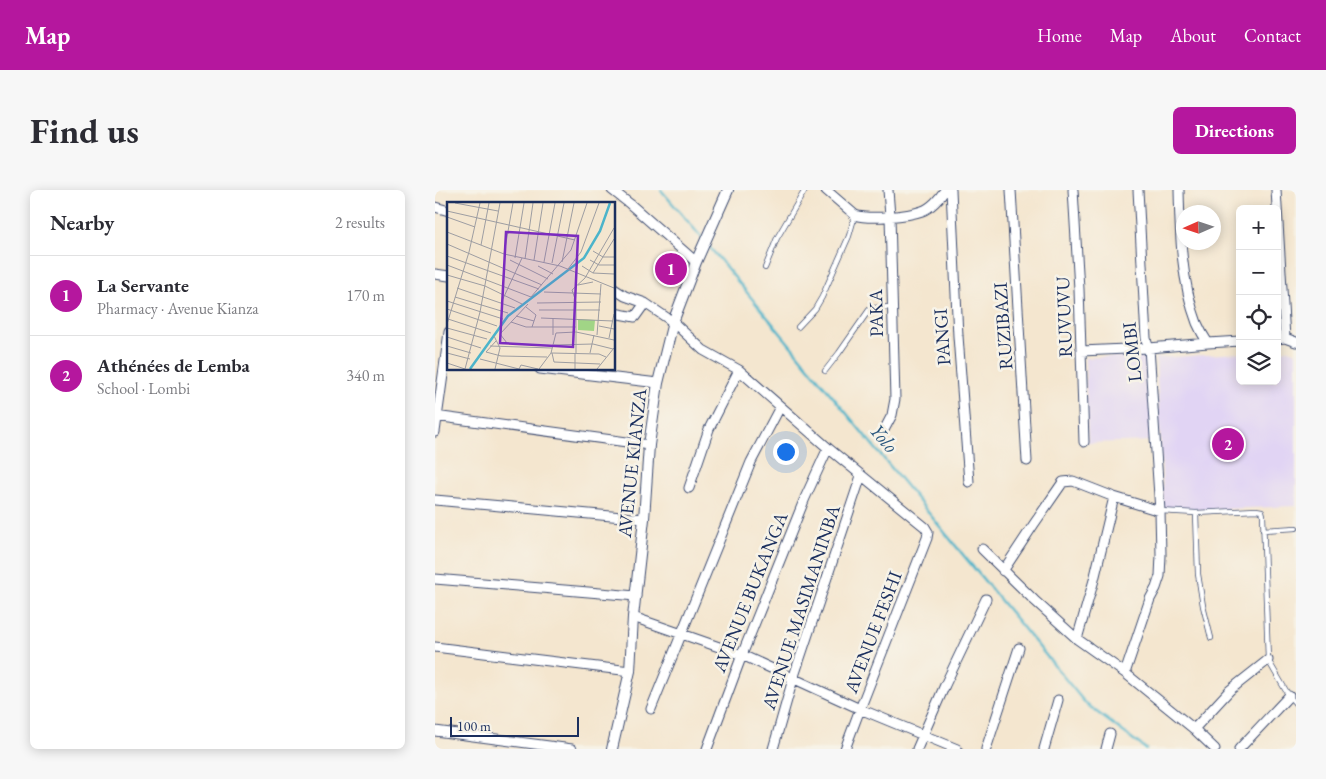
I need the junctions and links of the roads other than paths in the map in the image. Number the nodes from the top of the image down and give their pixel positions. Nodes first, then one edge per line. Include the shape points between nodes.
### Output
1 (612, 190) edge
2 (728, 190) edge
3 (805, 190) edge
4 (826, 190) edge
5 (888, 190) edge
6 (945, 190) edge
7 (951, 190) edge
8 (1011, 190) edge
9 (1073, 190) edge
10 (1138, 190) edge
11 (1179, 190) edge
12 (1276, 190) edge
13 (855, 215) junction
14 (890, 216) junction
15 (696, 262) junction
16 (765, 268) dead end
17 (615, 291) edge
18 (1280, 295) edge
19 (645, 303) junction
20 (892, 307) junction
21 (615, 313) edge
22 (673, 322) junction
23 (798, 327) dead end
24 (1281, 339) edge
25 (1236, 341) edge
26 (1296, 342) edge
27 (1208, 344) junction
28 (1149, 348) junction
29 (1081, 351) junction
30 (435, 355) edge
31 (447, 357) edge
32 (548, 370) edge
33 (739, 370) junction
34 (825, 370) dead end
35 (658, 383) junction
36 (780, 407) junction
37 (436, 416) edge
38 (435, 432) edge
39 (883, 432) dead end
40 (1085, 442) dead end
41 (649, 445) junction
42 (828, 448) junction
43 (1027, 461) dead end
44 (861, 476) junction
45 (969, 482) dead end
46 (689, 488) dead end
47 (1114, 497) junction
48 (435, 500) edge
49 (1160, 511) junction
50 (1197, 513) junction
51 (644, 519) junction
52 (1296, 528) edge
53 (1263, 530) junction
54 (982, 549) dead end
55 (1003, 571) junction
56 (435, 579) edge
57 (636, 596) junction
58 (986, 599) dead end
59 (633, 617) junction
60 (681, 634) junction
61 (1211, 638) dead end
62 (1077, 639) junction
63 (435, 647) edge
64 (1019, 648) dead end
65 (742, 655) junction
66 (1268, 660) junction
67 (630, 671) junction
68 (1125, 673) junction
69 (793, 679) junction
70 (1289, 696) junction
71 (1058, 700) dead end
72 (1296, 704) edge
73 (651, 709) dead end
74 (860, 709) junction
75 (1194, 729) junction
76 (435, 731) edge
77 (1110, 734) dead end
78 (922, 735) junction
79 (572, 749) edge
80 (611, 749) edge
81 (707, 749) edge
82 (773, 749) edge
83 (845, 749) edge
84 (917, 749) edge
85 (957, 749) edge
86 (986, 749) edge
87 (1045, 749) edge
88 (1106, 749) edge
89 (1215, 749) edge
90 (1239, 749) edge

1 - 15 street
2 - 15 street, AVENUE KIANZA
3 - 16 lane via 777,238
4 - 13 street
5 - 14 street, PAKA
6 - 14 street via 923,211
7 - 45 street, PANGI
8 - 43 street, RUZIBAZI
9 - 29 street, RUVUVU
10 - 28 street, LOMBI
11 - 27 street via 1180,241 1187,288 1197,322
12 - 18 street
13 - 14 street via 870,218
13 - 23 lane via 822,297
14 - 20 street, PAKA
15 - 22 street, AVENUE KIANZA
17 - 19 street
19 - 21 street via 635,317
19 - 22 street
20 - 34 lane via 869,310
20 - 39 street, PAKA via 895,399 892,415
22 - 33 street via 703,350
22 - 35 street, AVENUE KIANZA
24 - 26 street
25 - 27 street
27 - 28 street
28 - 29 street
28 - 49 street, LOMBI
29 - 40 street, RUVUVU
30 - 31 street
31 - 37 street
32 - 35 street
33 - 36 street
33 - 46 street via 709,429
35 - 41 street, AVENUE KIANZA
36 - 42 street
36 - 60 street via 751,462
37 - 38 street
37 - 41 street
41 - 51 street, AVENUE KIANZA
42 - 44 street
42 - 65 street, AVENUE BUKANGA
44 - 69 street, AVENUE MASIMANINBA
44 - 74 street, AVENUE FESHI via 928,532
47 - 49 street
47 - 55 street via 1073,481 1063,482
47 - 62 street
48 - 51 street
49 - 50 lane
49 - 68 street, LOMBI via 1160,576
50 - 53 lane via 1262,511
50 - 61 lane via 1198,574
51 - 57 street, AVENUE KIANZA
52 - 53 lane
53 - 66 lane
54 - 55 street
55 - 62 street
56 - 57 street
57 - 59 street, AVENUE KIANZA
58 - 78 street
59 - 60 street
59 - 67 street, AVENUE KIANZA
60 - 65 street
60 - 73 street
62 - 68 street
63 - 67 street
64 - 86 street
65 - 69 street
65 - 81 street, AVENUE BUKANGA
66 - 70 lane
66 - 75 street via 1229,690
67 - 80 street, AVENUE KIANZA
68 - 75 street
69 - 74 street
69 - 82 street, AVENUE MASIMANINBA
70 - 72 lane
70 - 90 street
71 - 87 street
74 - 78 street
74 - 83 street, AVENUE FESHI
75 - 89 street
76 - 79 street
77 - 88 street
78 - 84 street
78 - 85 street

